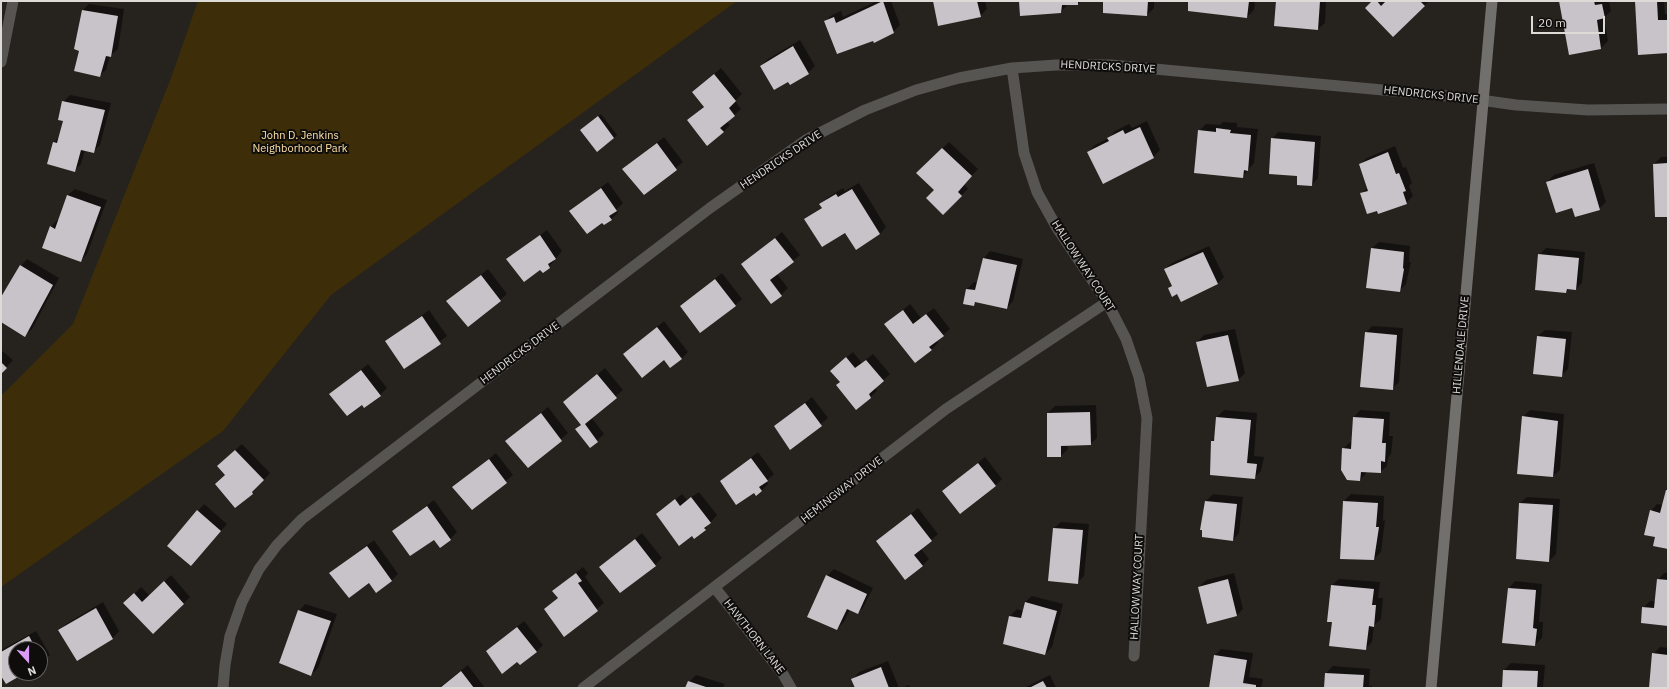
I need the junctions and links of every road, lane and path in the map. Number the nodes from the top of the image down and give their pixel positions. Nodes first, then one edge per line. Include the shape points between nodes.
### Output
1 (14, 1) edge
2 (1492, 1) edge
3 (1, 62) edge
4 (1012, 68) junction
5 (1484, 101) junction
6 (1668, 109) edge
7 (1107, 302) junction
8 (715, 588) junction
9 (1134, 656) dead end
10 (224, 688) edge
11 (583, 688) edge
12 (791, 688) edge
13 (1431, 688) edge

1 - 3 street
2 - 5 main road, HILLENDALE DRIVE
4 - 5 street, HENDRICKS DRIVE via 1112,65
4 - 7 street, HALLOW WAY COURT via 1024,153 1037,192 1057,228
4 - 10 street, HENDRICKS DRIVE via 958,78 916,90 865,110 806,140 710,208 302,519 277,545 242,602 230,636
5 - 6 street, HENDRICKS DRIVE via 1588,110
5 - 13 main road, HILLENDALE DRIVE
7 - 8 street, HEMINGWAY DRIVE via 946,409
7 - 9 street, HALLOW WAY COURT via 1126,338 1135,364 1147,418
8 - 11 street, HEMINGWAY DRIVE
8 - 12 street, HAWTHORN LANE via 783,674

